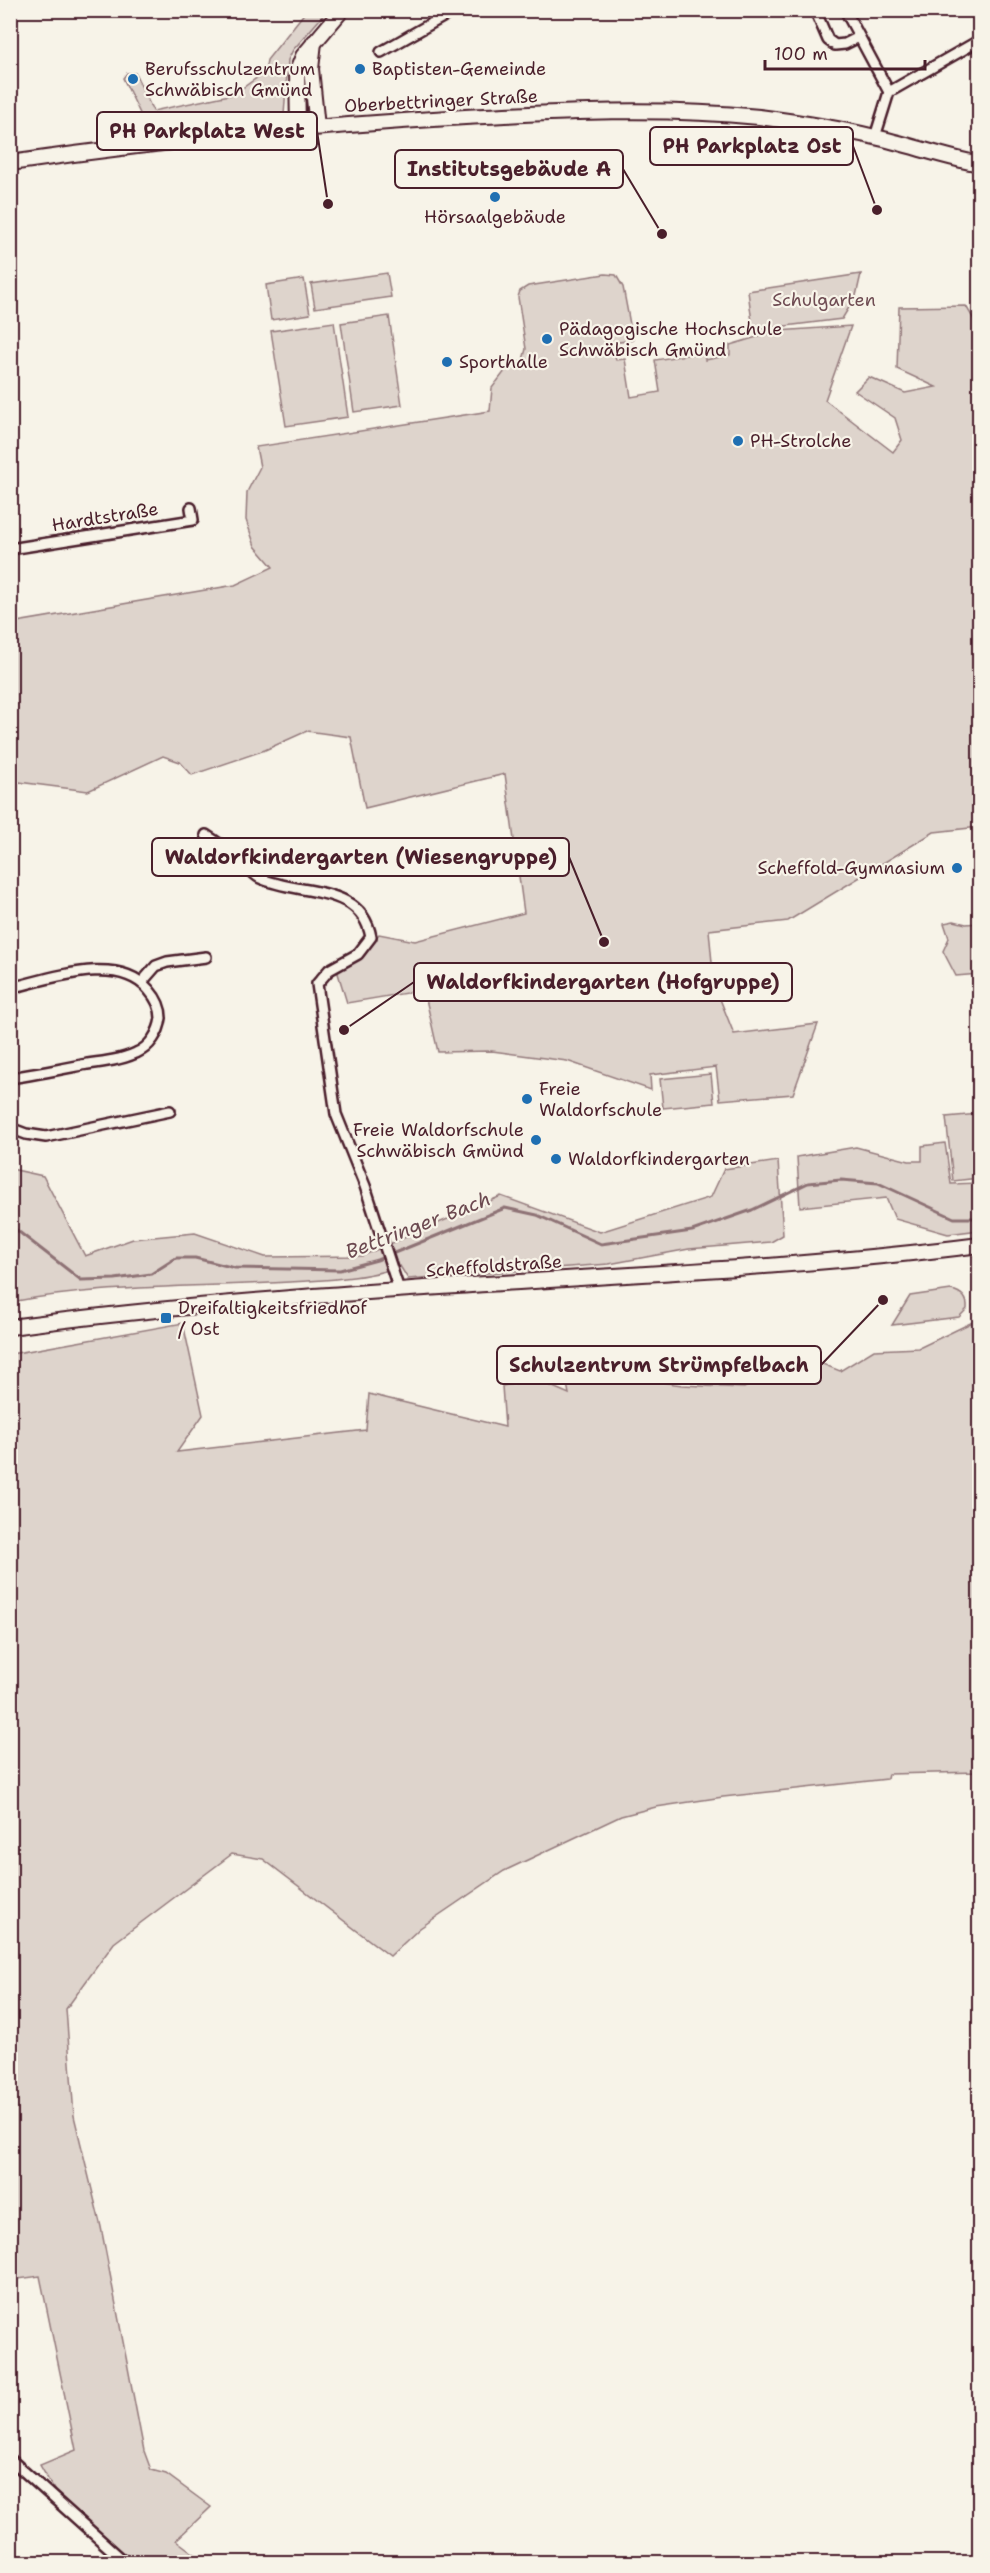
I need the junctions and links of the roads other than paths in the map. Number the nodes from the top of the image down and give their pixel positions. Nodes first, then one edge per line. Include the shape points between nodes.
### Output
1 (342, 10) edge
2 (455, 10) edge
3 (815, 10) edge
4 (844, 10) edge
5 (859, 37) junction
6 (980, 40) edge
7 (314, 42) junction
8 (381, 52) dead end
9 (889, 92) junction
10 (317, 127) junction
11 (298, 129) junction
12 (875, 137) junction
13 (10, 163) edge
14 (980, 164) edge
15 (191, 508) dead end
16 (10, 549) edge
17 (206, 835) dead end
18 (206, 957) dead end
19 (142, 982) junction
20 (10, 988) edge
21 (10, 1078) edge
22 (170, 1111) dead end
23 (10, 1128) edge
24 (980, 1245) edge
25 (397, 1283) junction
26 (10, 1327) edge
27 (10, 2459) edge
28 (124, 2562) edge

1 - 7 street
2 - 8 street
3 - 5 street via 834,45
4 - 5 street
5 - 9 street
6 - 9 street
7 - 10 street via 311,69
7 - 11 street via 297,71
9 - 12 street
10 - 11 street, Oberbettringer Straße
10 - 12 street, Oberbettringer Straße via 657,111 761,118
11 - 13 street, Oberbettringer Straße
12 - 14 street, Oberbettringer Straße
15 - 16 street, Hardtstraße via 193,520
17 - 25 street via 259,877 292,888 330,894 347,902 368,921 370,937 358,954 328,970 317,984 336,1114
18 - 19 street via 156,966
19 - 20 street via 118,971 87,971
19 - 21 street via 158,1000 161,1015 159,1030 143,1048 113,1060
22 - 23 street via 46,1137
24 - 25 street, Scheffoldstraße via 793,1265
25 - 26 street, Scheffoldstraße
27 - 28 street

